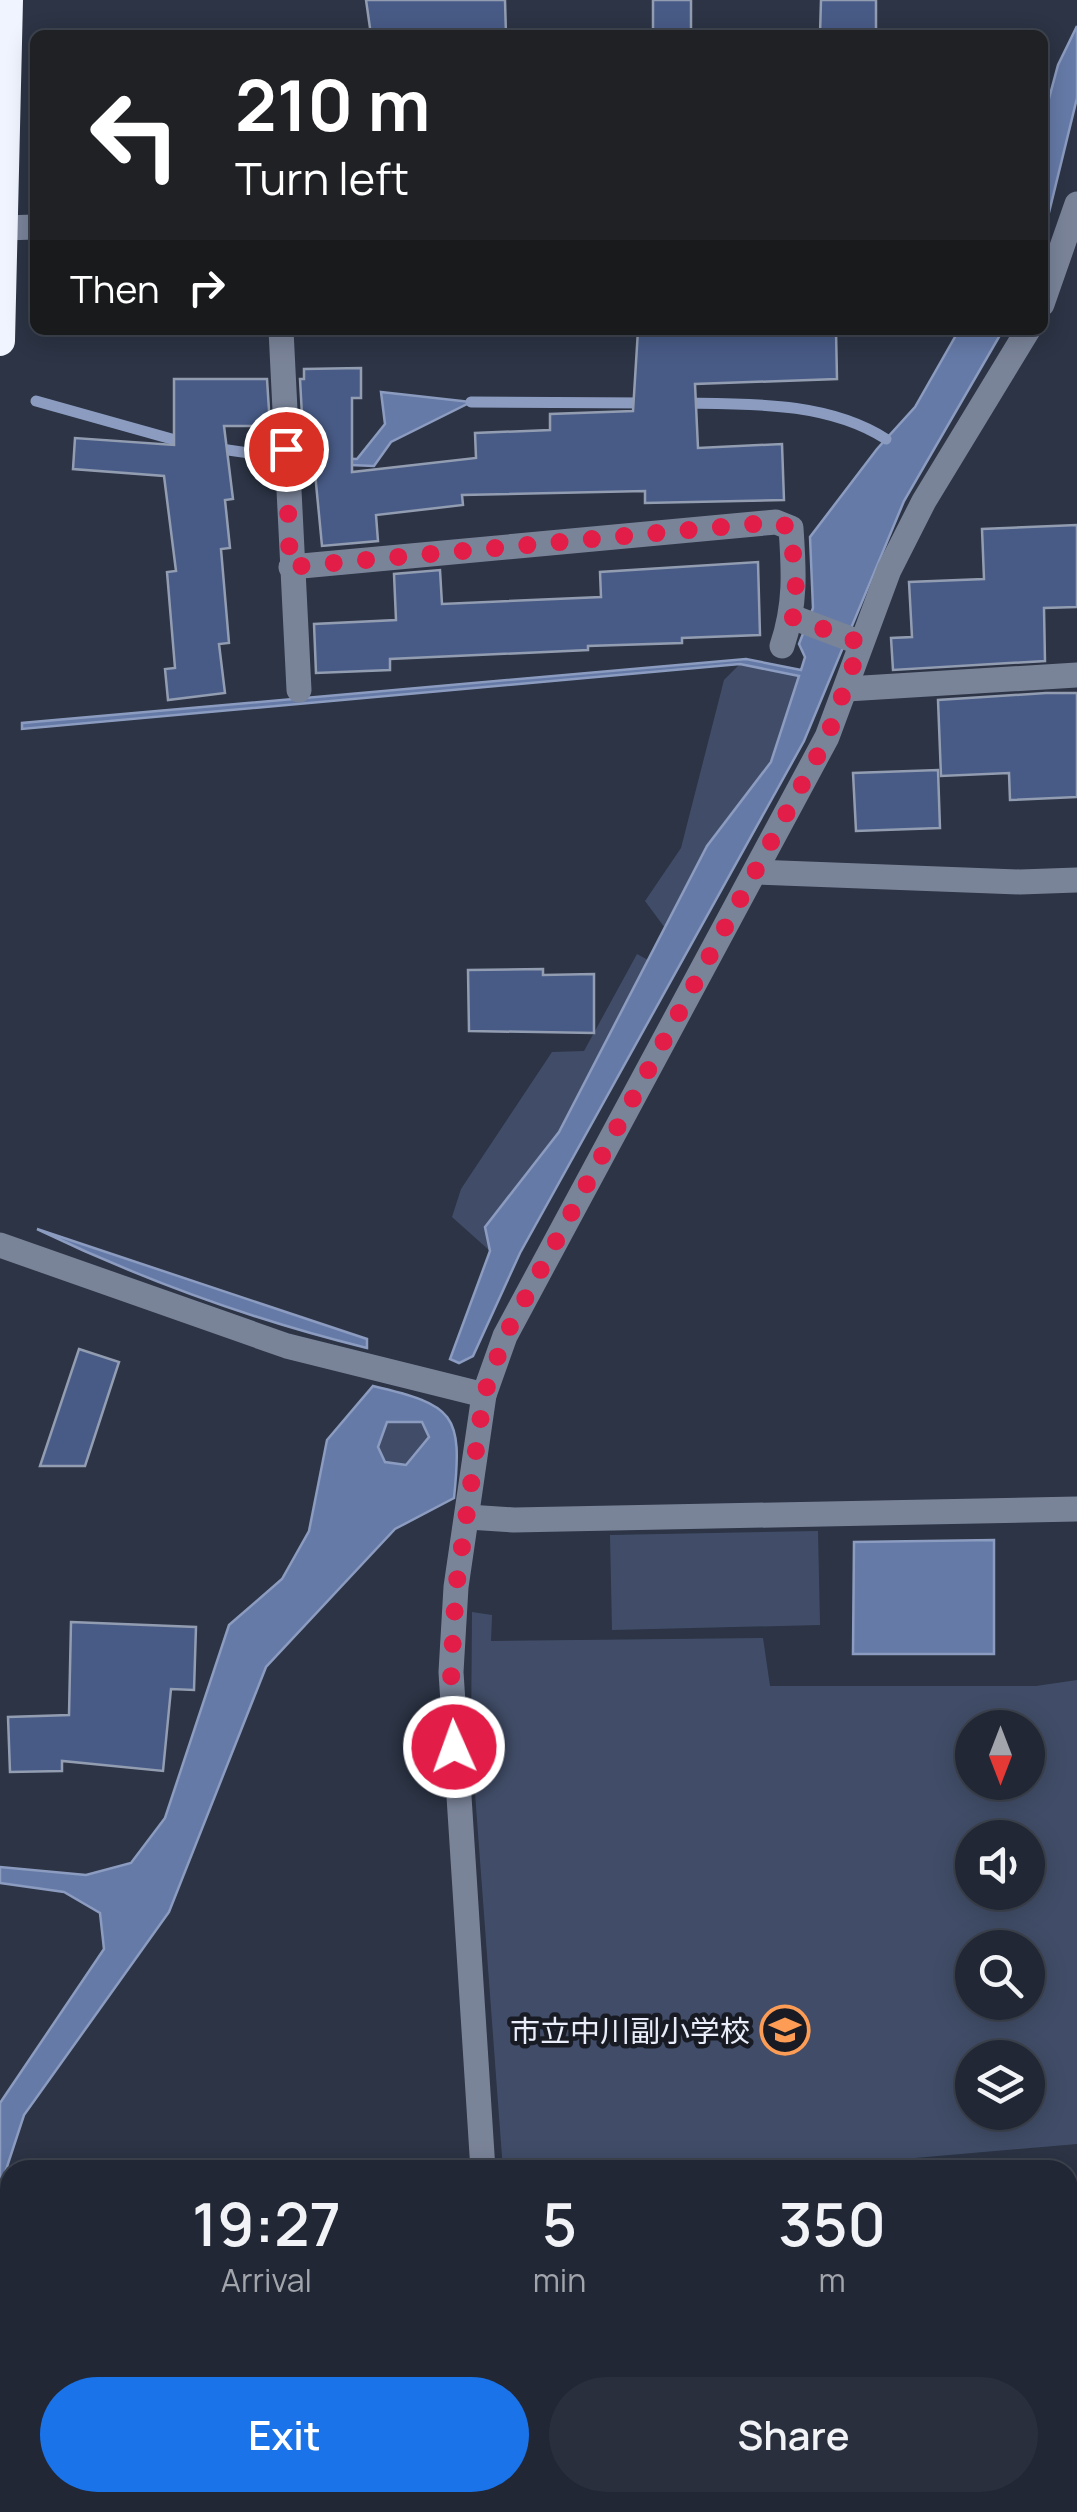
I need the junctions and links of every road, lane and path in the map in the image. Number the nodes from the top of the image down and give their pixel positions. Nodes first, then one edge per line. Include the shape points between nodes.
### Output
1 (32, 0) edge
2 (8, 1) edge
3 (3, 42) edge
4 (1077, 204) edge
5 (30, 227) edge
6 (3, 228) junction
7 (1048, 288) edge
8 (280, 335) edge
9 (1025, 335) edge
10 (0, 341) edge
11 (290, 567) junction
12 (792, 617) junction
13 (861, 643) junction
14 (782, 646) dead end
15 (1077, 676) edge
16 (846, 689) junction
17 (300, 690) dead end
18 (756, 872) junction
19 (1077, 880) edge
20 (0, 1244) edge
21 (484, 1395) junction
22 (1077, 1509) edge
23 (468, 1517) junction
24 (482, 2160) edge

1 - 2 street
2 - 3 highway
3 - 6 highway
4 - 7 street
5 - 6 street
6 - 10 highway
8 - 11 street
9 - 13 street via 924,501
11 - 12 street via 776,522 791,528
11 - 17 street
12 - 13 street
12 - 14 street
13 - 16 street
15 - 16 street
16 - 18 street
18 - 19 street
18 - 21 street via 505,1336
20 - 21 street via 287,1346
21 - 23 street
22 - 23 street
23 - 24 street via 451,1672

